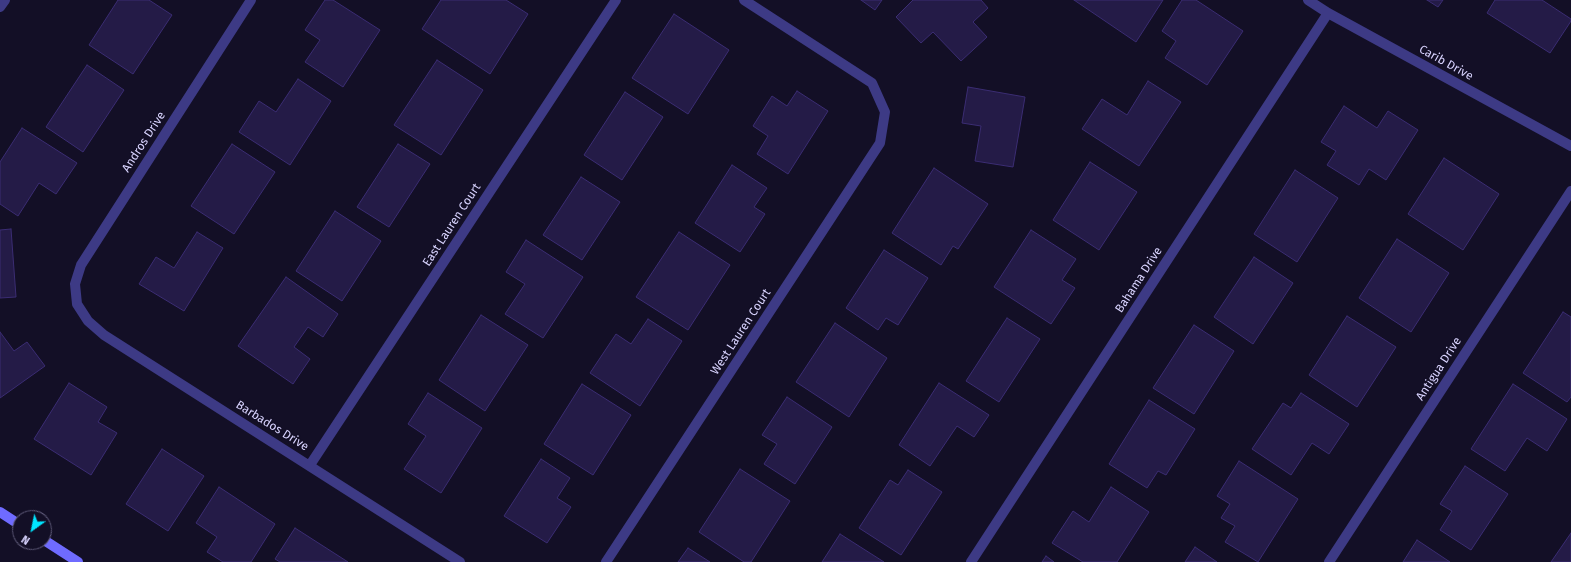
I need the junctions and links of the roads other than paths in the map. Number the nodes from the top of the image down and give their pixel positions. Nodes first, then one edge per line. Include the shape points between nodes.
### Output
1 (5, 0) edge
2 (251, 0) edge
3 (616, 0) edge
4 (744, 0) edge
5 (1308, 0) edge
6 (0, 7) edge
7 (1328, 13) junction
8 (1571, 146) edge
9 (1571, 190) edge
10 (77, 304) joint
11 (310, 465) junction
12 (0, 512) edge
13 (12, 520) edge
14 (52, 545) edge
15 (78, 562) edge
16 (460, 562) edge
17 (606, 562) edge
18 (971, 562) edge
19 (1329, 562) edge

1 - 6 street
2 - 10 street, Andros Drive via 81,265 75,284
3 - 11 street, East Lauren Court
4 - 17 street, West Lauren Court via 872,83 885,112 880,143
5 - 7 street, Carib Drive
7 - 8 street, Carib Drive
7 - 18 street, Bahama Drive
9 - 19 street, Antigua Drive
10 - 11 street, Barbados Drive via 88,321 104,335
11 - 16 street, Barbados Drive
12 - 13 street
14 - 15 street

